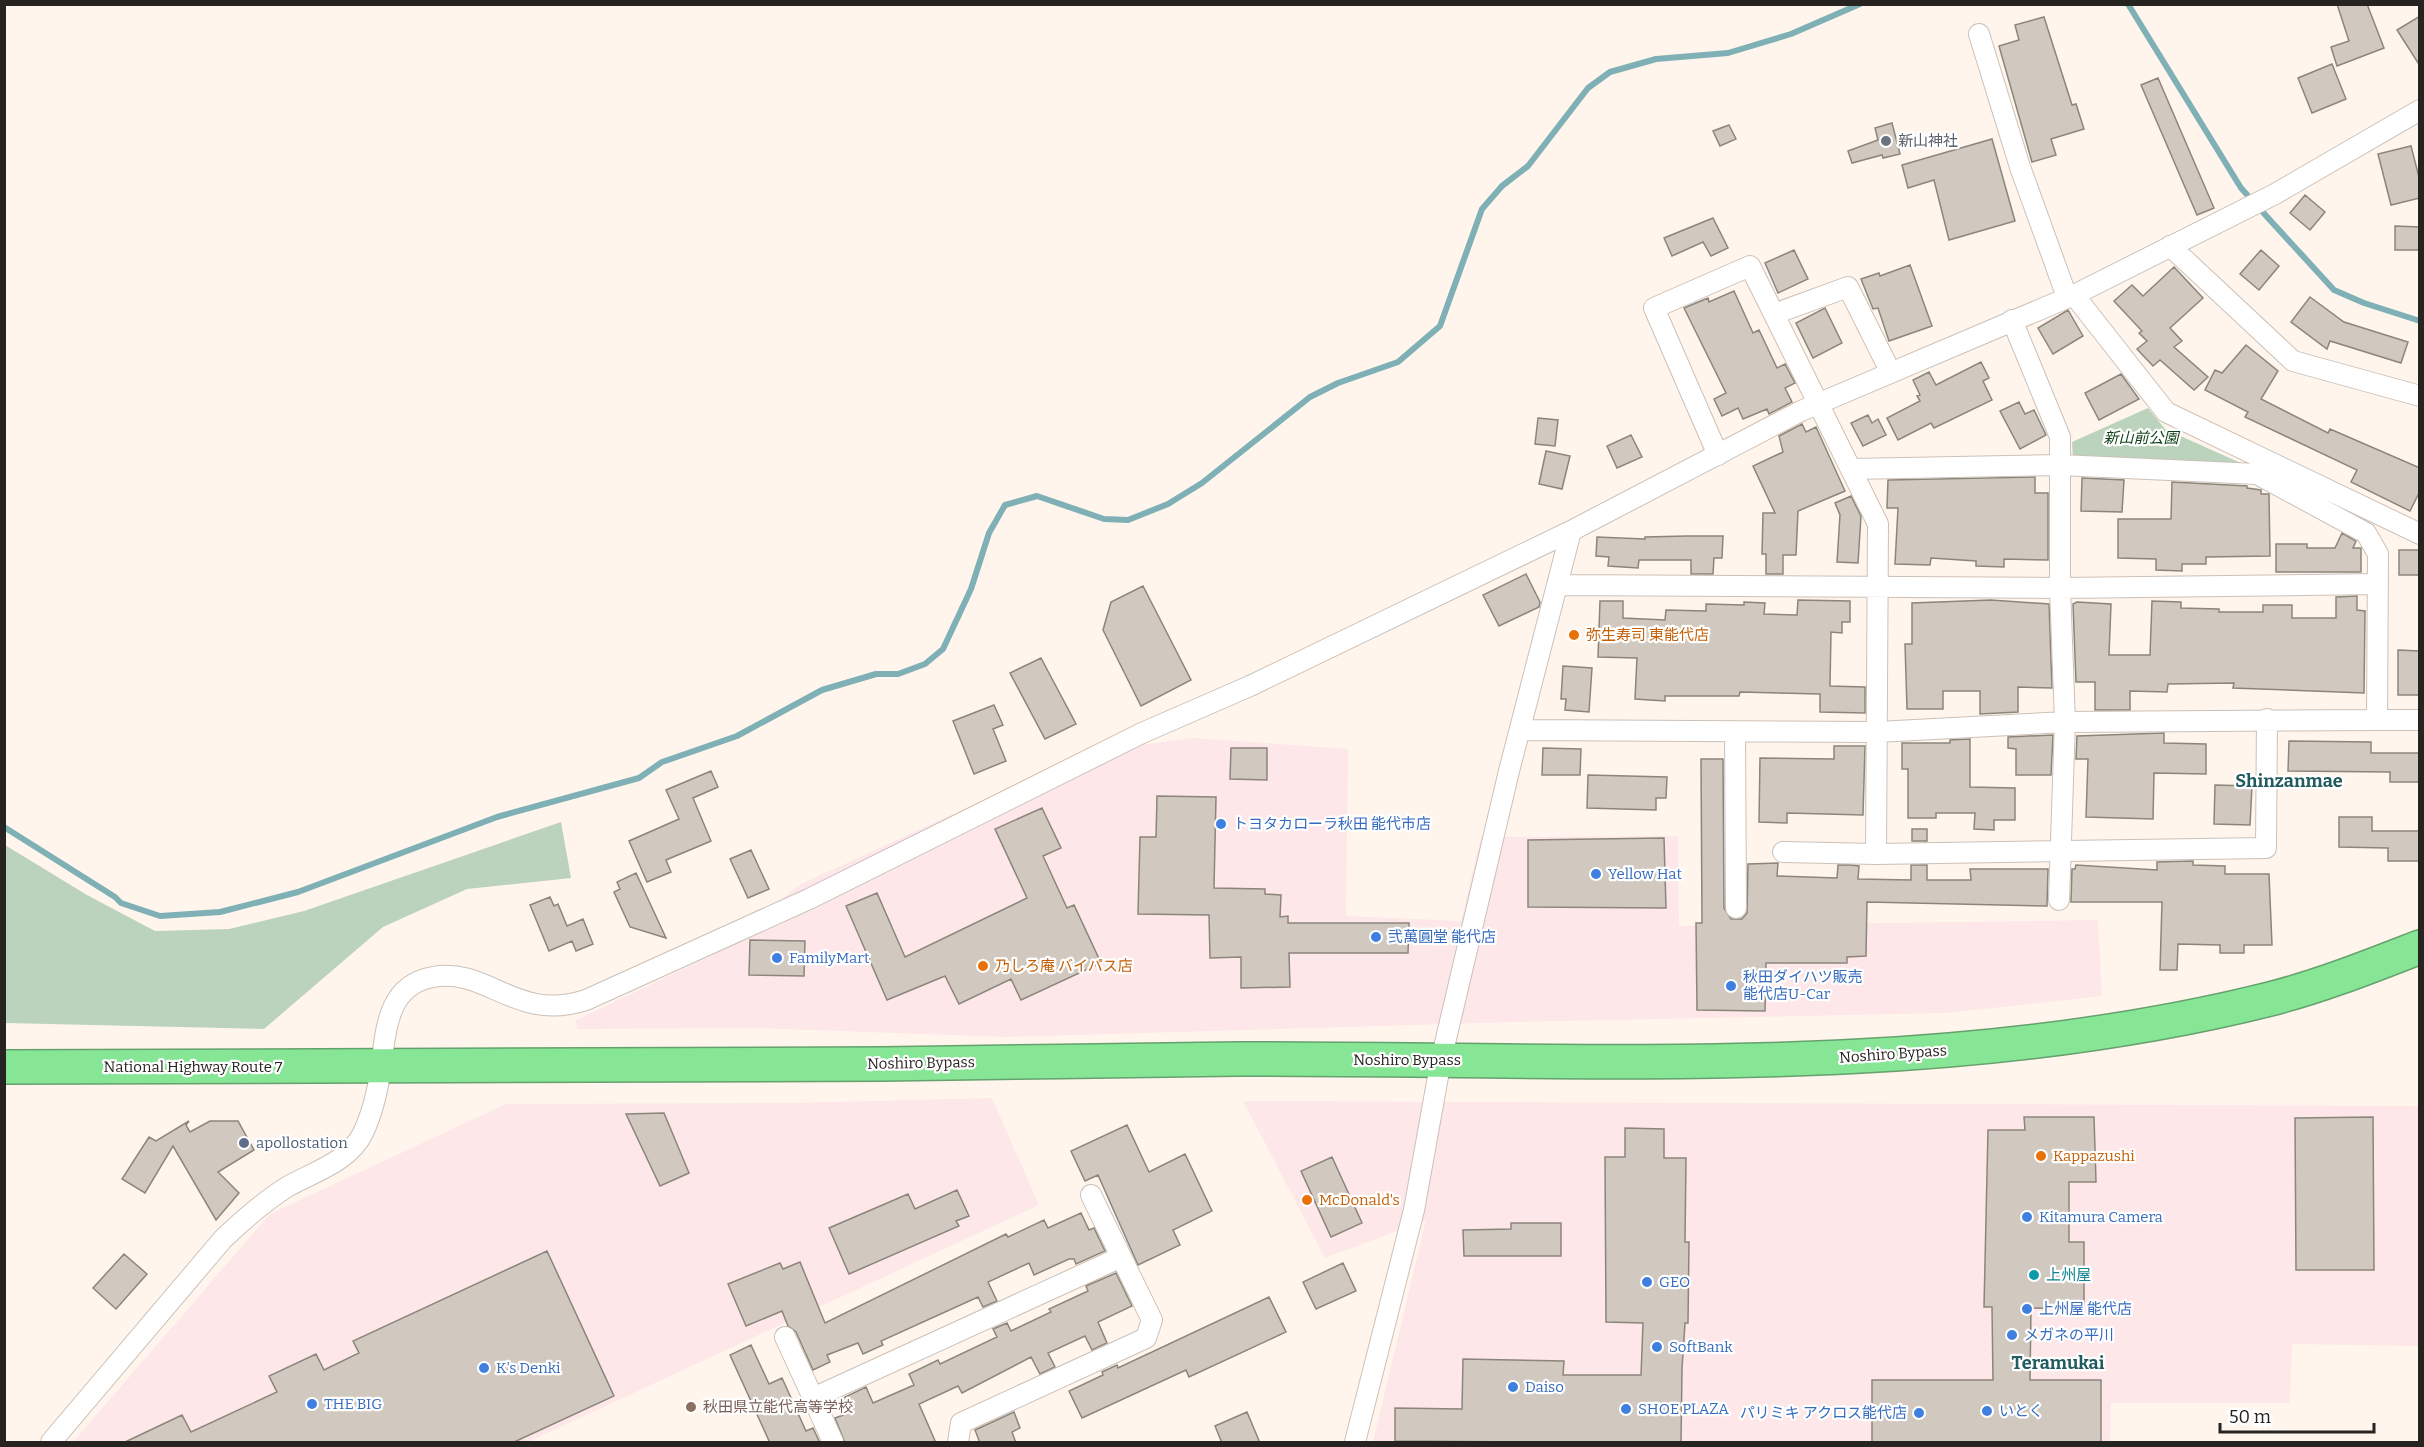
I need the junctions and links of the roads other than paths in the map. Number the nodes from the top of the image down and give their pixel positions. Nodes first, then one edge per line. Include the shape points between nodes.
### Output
1 (1978, 34) dead end
2 (2420, 110) edge
3 (2170, 246) junction
4 (2070, 296) junction
5 (1774, 315) junction
6 (2012, 320) junction
7 (1891, 373) junction
8 (2420, 396) edge
9 (1819, 404) junction
10 (1718, 455) junction
11 (2060, 465) junction
12 (1851, 469) junction
13 (1571, 531) junction
14 (2420, 534) edge
15 (2378, 584) junction
16 (1557, 585) junction
17 (1878, 587) junction
18 (2060, 588) junction
19 (2267, 719) junction
20 (2377, 720) junction
21 (2420, 720) edge
22 (2065, 722) junction
23 (1521, 730) junction
24 (1735, 731) junction
25 (1877, 732) junction
26 (2060, 850) junction
27 (1783, 852) dead end
28 (1876, 854) junction
29 (2059, 900) dead end
30 (1736, 908) dead end
31 (2420, 947) edge
32 (1441, 1060) junction
33 (4, 1066) edge
34 (381, 1067) junction
35 (1091, 1195) dead end
36 (1121, 1257) junction
37 (785, 1337) dead end
38 (813, 1398) junction
39 (51, 1443) edge
40 (833, 1443) edge
41 (958, 1443) edge
42 (1355, 1443) edge

1 - 4 street via 2020,167
2 - 3 street via 2275,194
3 - 4 street
3 - 8 street via 2293,361
4 - 6 street
4 - 14 street via 2166,412
5 - 7 street via 1848,287
5 - 9 street
5 - 10 street via 1750,266 1653,308
6 - 7 street
6 - 11 street via 2060,437
7 - 9 street
9 - 10 street
9 - 12 street
10 - 13 street
11 - 12 street
11 - 15 street via 2257,474 2366,533 2378,554
11 - 18 street
12 - 17 street via 1878,524
13 - 16 street
13 - 34 street via 1251,686 1142,733 809,899 586,1000 567,1007 551,1007 511,998 460,978 418,981 393,1005 387,1018
15 - 18 street
15 - 20 street
16 - 17 street
16 - 23 street
17 - 18 street
17 - 25 street
18 - 22 street
19 - 20 street
19 - 22 street
19 - 26 street via 2266,848
20 - 21 street
22 - 25 street
22 - 26 street
23 - 24 street
23 - 32 street
24 - 25 street
24 - 30 street
25 - 28 street
26 - 28 street
26 - 29 street
27 - 28 street
31 - 32 highway, Noshiro Bypass via 2276,998 2112,1030 1995,1046 1885,1056
32 - 34 highway, Noshiro Bypass
32 - 42 street via 1414,1210
33 - 34 highway, National Highway Route 7
34 - 39 street via 364,1130 350,1152 244,1218
35 - 36 street
36 - 38 street
36 - 41 street via 1152,1320 1146,1338 961,1423
37 - 38 street
38 - 40 street

